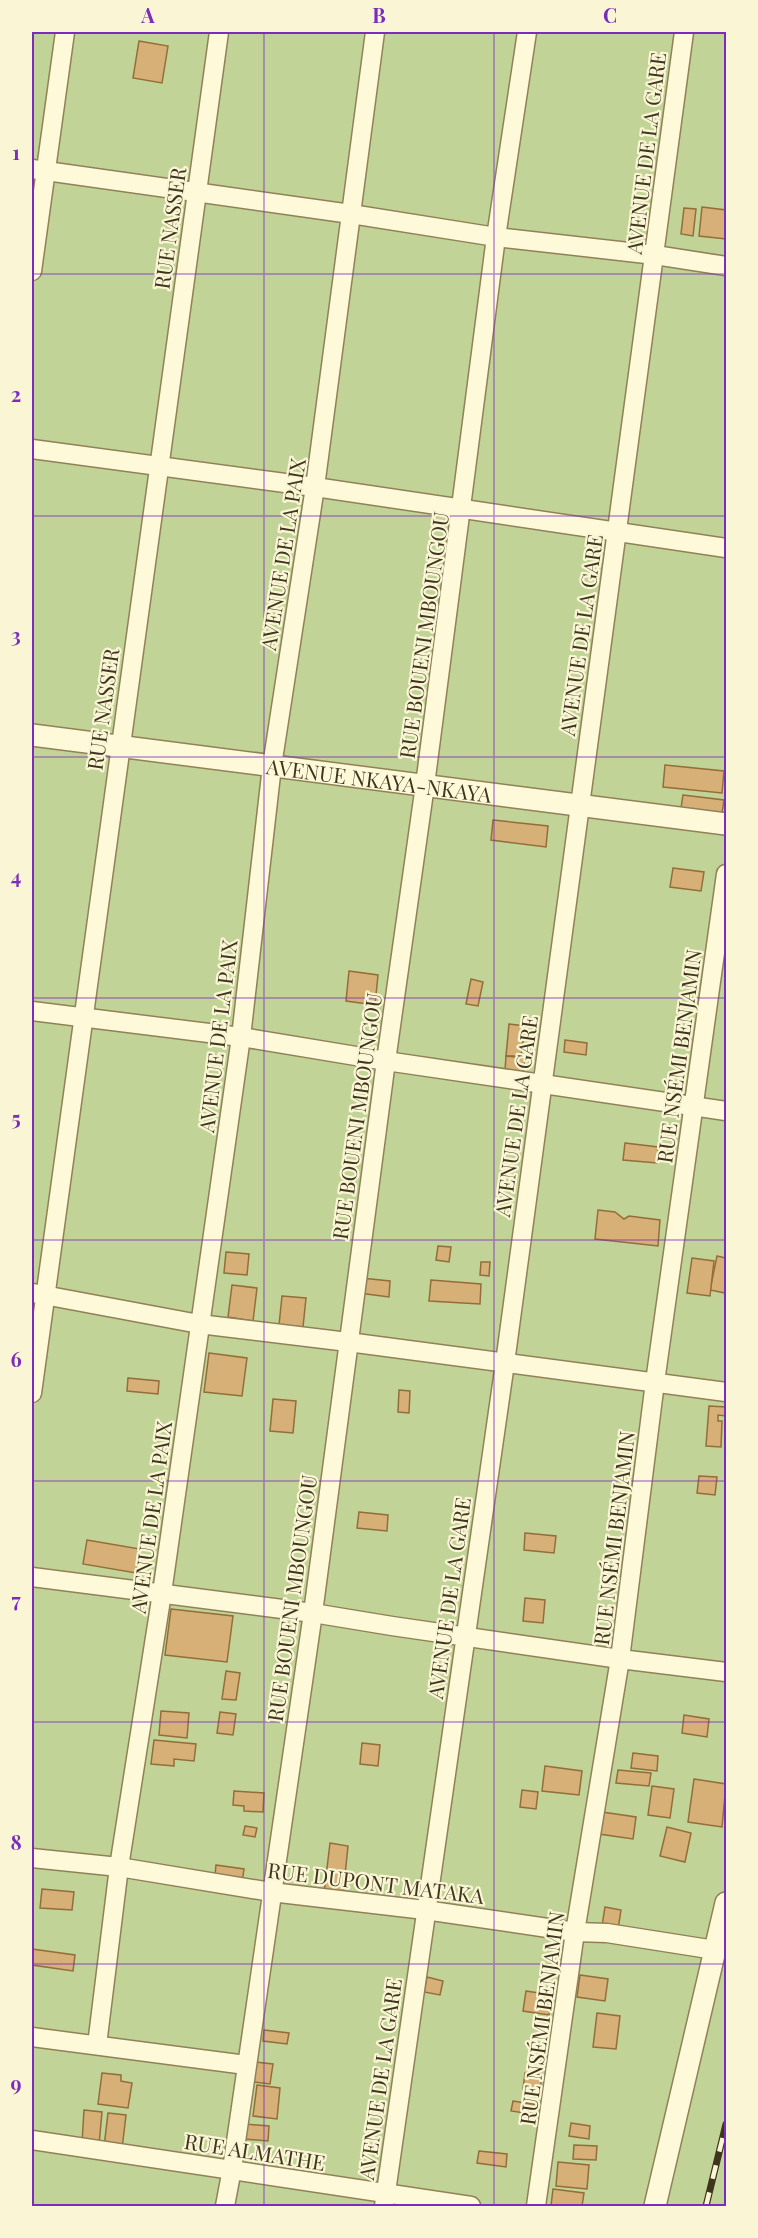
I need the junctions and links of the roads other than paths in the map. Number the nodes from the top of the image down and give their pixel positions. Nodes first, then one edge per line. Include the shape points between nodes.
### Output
1 (65, 32) edge
2 (219, 32) edge
3 (375, 32) edge
4 (526, 32) edge
5 (684, 32) edge
6 (38, 170) edge
7 (196, 193) junction
8 (351, 214) junction
9 (496, 237) junction
10 (655, 255) junction
11 (726, 266) edge
12 (32, 271) edge
13 (32, 449) edge
14 (160, 467) junction
15 (315, 487) junction
16 (462, 508) junction
17 (617, 531) junction
18 (726, 548) edge
19 (32, 735) edge
20 (120, 745) junction
21 (272, 766) junction
22 (425, 785) junction
23 (578, 805) junction
24 (726, 824) edge
25 (726, 874) edge
26 (32, 1011) edge
27 (84, 1016) junction
28 (241, 1037) junction
29 (386, 1060) junction
30 (542, 1083) junction
31 (693, 1106) junction
32 (726, 1111) edge
33 (38, 1293) edge
34 (199, 1324) junction
35 (348, 1342) junction
36 (505, 1363) junction
37 (655, 1382) junction
38 (726, 1392) edge
39 (32, 1393) edge
40 (32, 1577) edge
41 (162, 1593) junction
42 (312, 1612) junction
43 (466, 1636) junction
44 (620, 1659) junction
45 (726, 1672) edge
46 (32, 1857) edge
47 (119, 1867) junction
48 (272, 1892) junction
49 (726, 1903) edge
50 (425, 1910) junction
51 (575, 1932) junction
52 (715, 1950) junction
53 (32, 2037) edge
54 (97, 2045) junction
55 (246, 2065) junction
56 (32, 2140) edge
57 (232, 2169) junction
58 (385, 2201) edge
59 (225, 2206) edge
60 (471, 2206) edge
61 (536, 2206) edge
62 (655, 2206) edge

1 - 6 street
2 - 7 street, RUE NASSER
3 - 8 street, AVENUE DE LA PAIX
4 - 9 street, RUE BOUENI MBOUNGOU
5 - 10 street, AVENUE DE LA GARE
6 - 7 street
6 - 12 street
7 - 8 street
7 - 14 street, RUE NASSER
8 - 9 street
8 - 15 street, AVENUE DE LA PAIX
9 - 10 street
9 - 16 street, RUE BOUENI MBOUNGOU
10 - 11 street
10 - 17 street, AVENUE DE LA GARE
13 - 14 street
14 - 15 street
14 - 20 street, RUE NASSER
15 - 16 street
15 - 21 street, AVENUE DE LA PAIX
16 - 17 street
16 - 22 street, RUE BOUENI MBOUNGOU
17 - 18 street
17 - 23 street, AVENUE DE LA GARE
19 - 20 street, AVENUE NKAYA-NKAYA
20 - 21 street, AVENUE NKAYA-NKAYA
20 - 27 street, RUE NASSER
21 - 22 street, AVENUE NKAYA-NKAYA
21 - 28 street, AVENUE DE LA PAIX
22 - 23 street, AVENUE NKAYA-NKAYA
22 - 29 street, RUE BOUENI MBOUNGOU
23 - 24 street, AVENUE NKAYA-NKAYA
23 - 30 street, AVENUE DE LA GARE
25 - 31 street, RUE NSÉMI BENJAMIN
26 - 27 street
27 - 28 street
27 - 33 street, RUE NASSER
28 - 29 street
28 - 34 street, AVENUE DE LA PAIX
29 - 30 street
29 - 35 street, RUE BOUENI MBOUNGOU
30 - 31 street
30 - 36 street, AVENUE DE LA GARE
31 - 32 street
31 - 37 street, RUE NSÉMI BENJAMIN
33 - 34 street
33 - 39 street, RUE NASSER
34 - 35 street
34 - 41 street, AVENUE DE LA PAIX
35 - 36 street
35 - 42 street, RUE BOUENI MBOUNGOU
36 - 37 street
36 - 43 street, AVENUE DE LA GARE
37 - 38 street
37 - 44 street, RUE NSÉMI BENJAMIN
40 - 41 street
41 - 42 street
41 - 47 street, AVENUE DE LA PAIX
42 - 43 street
42 - 48 street, RUE BOUENI MBOUNGOU
43 - 44 street
43 - 50 street, AVENUE DE LA GARE
44 - 45 street
44 - 51 street, RUE NSÉMI BENJAMIN
46 - 47 street, RUE DUPONT MATAKA
47 - 48 street, RUE DUPONT MATAKA
47 - 54 street, AVENUE DE LA PAIX
48 - 50 street, RUE DUPONT MATAKA
48 - 55 street, RUE BOUENI MBOUNGOU
49 - 52 street
50 - 51 street, RUE DUPONT MATAKA
50 - 58 street, AVENUE DE LA GARE
51 - 52 street, RUE DUPONT MATAKA
51 - 61 street, RUE NSÉMI BENJAMIN
52 - 62 street
53 - 54 street
54 - 55 street
55 - 57 street, RUE BOUENI MBOUNGOU
56 - 57 street, RUE ALMATHE
57 - 58 street, RUE ALMATHE
57 - 59 street, RUE BOUENI MBOUNGOU
58 - 60 street, RUE ALMATHE

